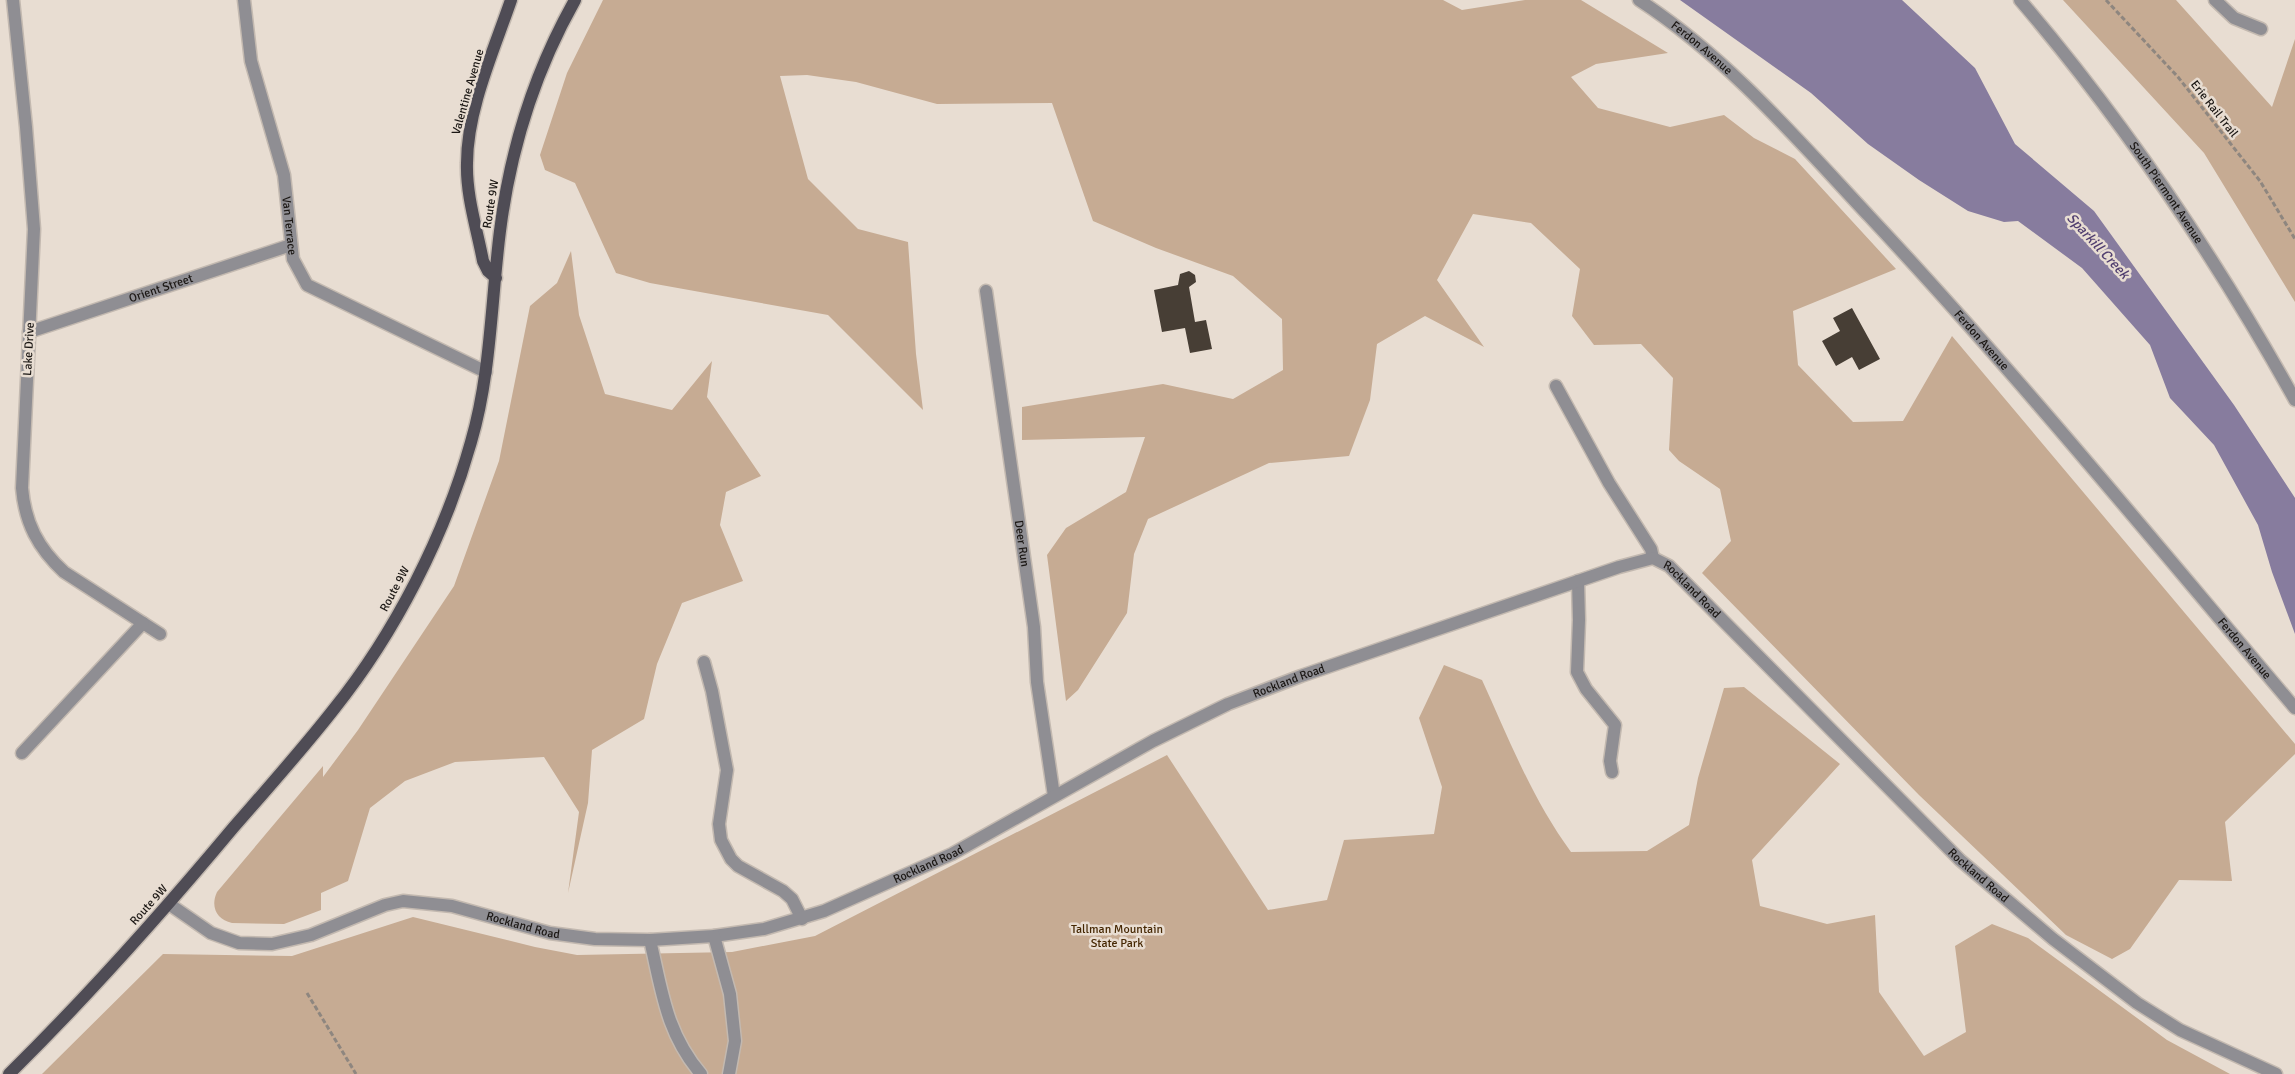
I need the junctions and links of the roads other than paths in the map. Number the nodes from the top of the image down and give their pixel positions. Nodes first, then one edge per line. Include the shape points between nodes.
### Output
1 (13, 0) edge
2 (244, 0) edge
3 (511, 0) edge
4 (575, 0) edge
5 (1639, 0) edge
6 (2020, 0) edge
7 (2215, 0) edge
8 (2261, 29) dead end
9 (292, 245) junction
10 (496, 278) junction
11 (986, 291) dead end
12 (29, 332) junction
13 (486, 372) junction
14 (1556, 386) dead end
15 (2295, 400) edge
16 (1653, 558) junction
17 (1578, 582) junction
18 (143, 623) junction
19 (160, 634) dead end
20 (704, 662) dead end
21 (2295, 708) edge
22 (22, 753) dead end
23 (1612, 772) dead end
24 (1054, 796) junction
25 (169, 904) junction
26 (802, 919) junction
27 (714, 936) junction
28 (650, 940) junction
29 (9, 1074) edge
30 (701, 1074) edge
31 (729, 1074) edge
32 (2276, 1074) edge

1 - 12 street, Lake Drive via 34,229
2 - 9 street, Van Terrace via 251,61 284,175
3 - 10 main road, Valentine Avenue via 474,114 467,152 469,190 483,261
4 - 10 main road, Route 9W via 544,64 522,127 508,181
5 - 21 street, Ferdon Avenue via 1688,34 1734,74 1954,306
6 - 15 street, South Piermont Avenue via 2080,72 2148,164 2198,239
7 - 8 street via 2234,18
9 - 12 street, Orient Street
9 - 13 street, Van Terrace via 293,259 307,284
10 - 13 main road, Route 9W
11 - 24 street, Deer Run via 1034,627 1036,682
12 - 18 street, Lake Drive via 22,488 28,523 43,549 64,572
13 - 25 main road, Route 9W via 473,438 452,501 392,622 336,707
14 - 16 street via 1651,549
16 - 17 street, Rockland Road
16 - 32 street, Rockland Road via 1669,566 1960,860 2052,939 2137,1003 2173,1025
17 - 23 street via 1577,672 1586,689 1615,725 1610,761
17 - 24 street, Rockland Road via 1228,704
18 - 19 street, Lake Drive
18 - 22 street
20 - 26 street via 727,770 718,824 721,840 738,866 792,899
24 - 26 street, Rockland Road via 952,854
25 - 28 street, Rockland Road via 211,933 239,943 272,944 311,935 403,901 452,906 550,933 595,939
25 - 29 main road, Route 9W
26 - 27 street, Rockland Road via 764,929
27 - 28 street, Rockland Road
27 - 31 street via 730,994 735,1041
28 - 30 street via 672,1028 686,1056

